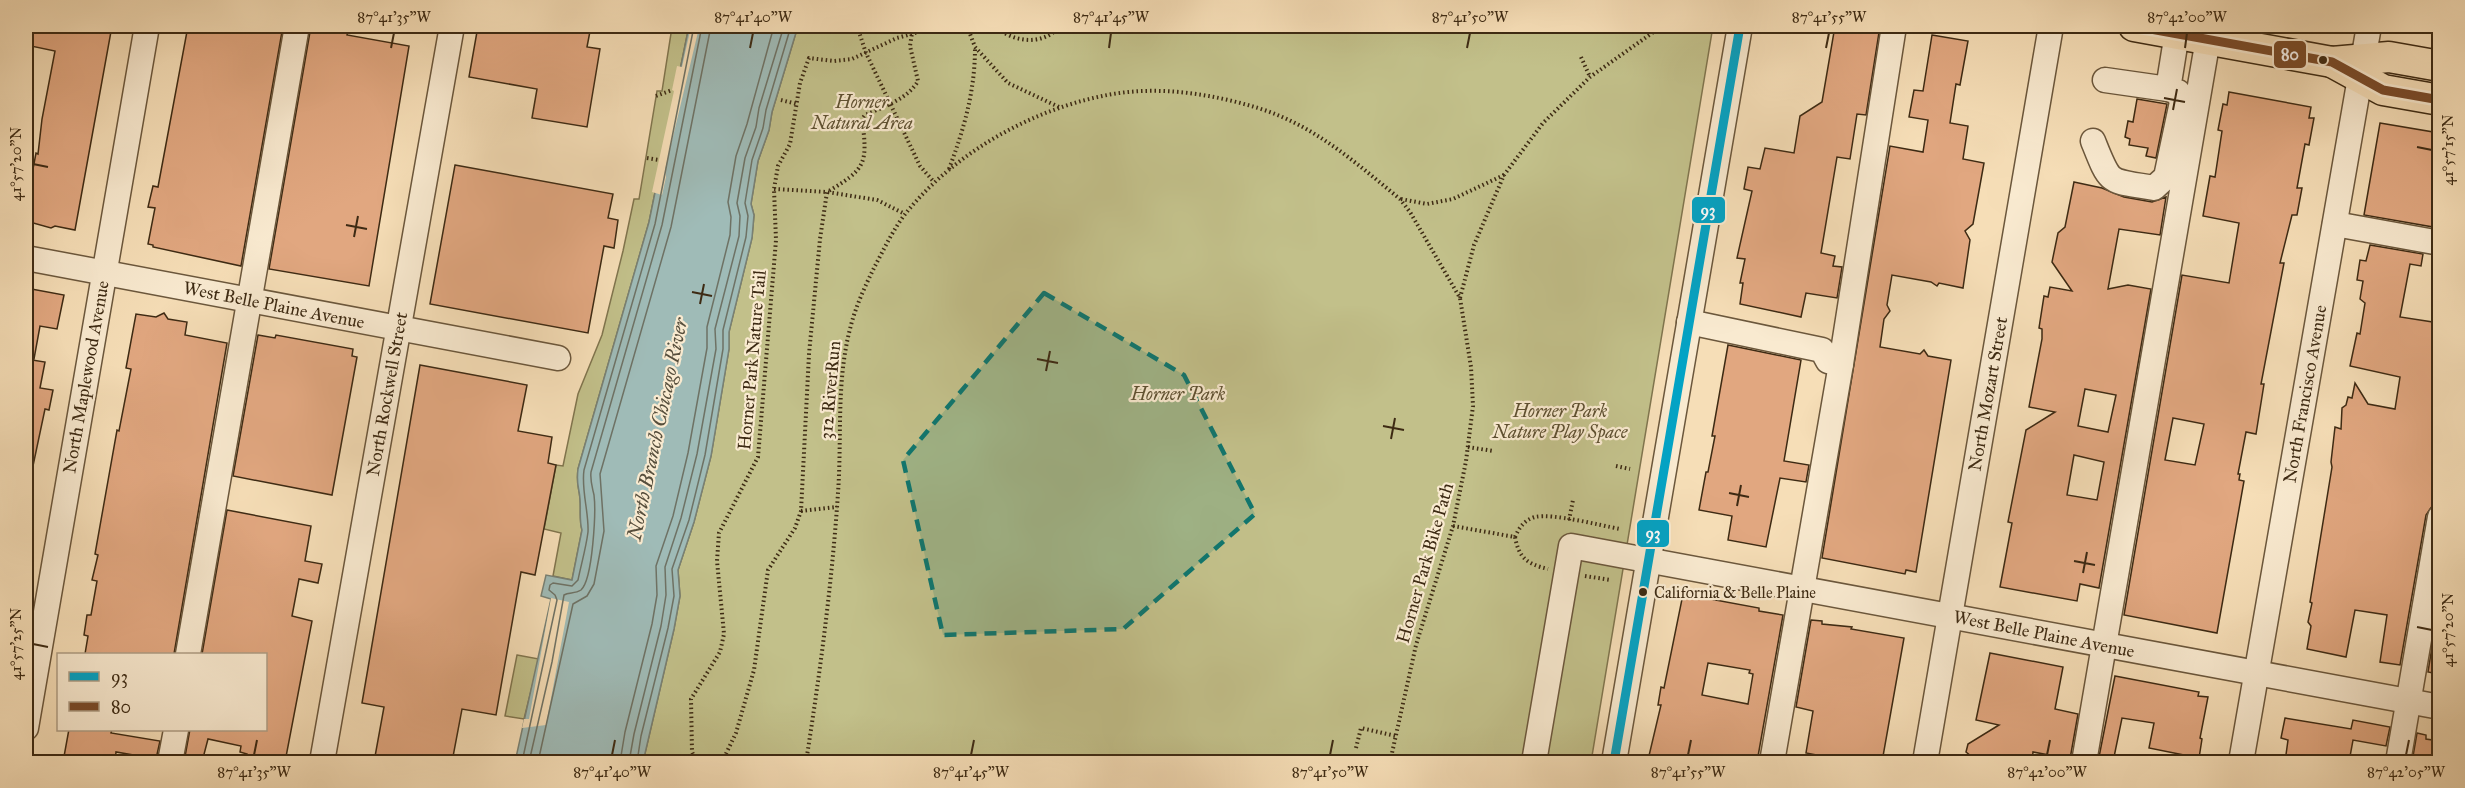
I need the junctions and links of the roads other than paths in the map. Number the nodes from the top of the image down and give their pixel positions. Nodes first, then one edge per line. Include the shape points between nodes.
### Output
1 (147, 26) edge
2 (297, 26) edge
3 (452, 26) edge
4 (1740, 26) edge
5 (1894, 26) edge
6 (2051, 26) edge
7 (2134, 26) edge
8 (2369, 26) edge
9 (2177, 33) junction
10 (2208, 39) junction
11 (2439, 66) edge
12 (2362, 68) junction
13 (2105, 80) dead end
14 (2168, 89) junction
15 (2439, 100) edge
16 (2093, 141) dead end
17 (2335, 224) junction
18 (2439, 243) edge
19 (26, 258) edge
20 (104, 273) junction
21 (248, 300) junction
22 (1689, 322) junction
23 (399, 328) junction
24 (1832, 357) junction
25 (558, 358) dead end
26 (2439, 517) edge
27 (1648, 560) junction
28 (1802, 588) junction
29 (1950, 616) junction
30 (2104, 645) junction
31 (188, 653) edge
32 (2257, 673) junction
33 (2408, 702) junction
34 (2439, 707) edge
35 (26, 728) edge
36 (176, 731) edge
37 (170, 762) edge
38 (322, 762) edge
39 (1534, 762) edge
40 (1614, 762) edge
41 (1772, 762) edge
42 (1924, 762) edge
43 (2084, 762) edge
44 (2241, 762) edge
45 (2398, 762) edge

1 - 20 street, North Maplewood Avenue
2 - 21 street
3 - 23 street, North Rockwell Street
4 - 22 street
5 - 24 street
6 - 29 street, North Mozart Street
7 - 9 main road
8 - 12 street, North Francisco Avenue
9 - 10 main road
9 - 14 street
10 - 12 main road
10 - 30 street
11 - 12 main road via 2389,57
12 - 15 main road via 2383,90
12 - 17 street, North Francisco Avenue
13 - 14 street
14 - 16 street via 2178,92 2182,102 2166,177 2154,188 2115,181 2107,175
17 - 18 street
17 - 32 street, North Francisco Avenue
19 - 20 street, West Belle Plaine Avenue
20 - 21 street, West Belle Plaine Avenue
20 - 35 street, North Maplewood Avenue
21 - 23 street, West Belle Plaine Avenue
21 - 31 street
22 - 24 street
22 - 27 street
23 - 25 street, West Belle Plaine Avenue
23 - 38 street, North Rockwell Street
24 - 28 street
26 - 33 street
27 - 28 street, West Belle Plaine Avenue
27 - 39 street, West Belle Plaine Avenue via 1571,546
27 - 40 street
28 - 29 street, West Belle Plaine Avenue
28 - 41 street
29 - 30 street, West Belle Plaine Avenue
29 - 42 street, North Mozart Street
30 - 32 street, West Belle Plaine Avenue
30 - 43 street
32 - 33 street, West Belle Plaine Avenue
32 - 44 street, North Francisco Avenue
33 - 34 street, West Belle Plaine Avenue
33 - 45 street
36 - 37 street

